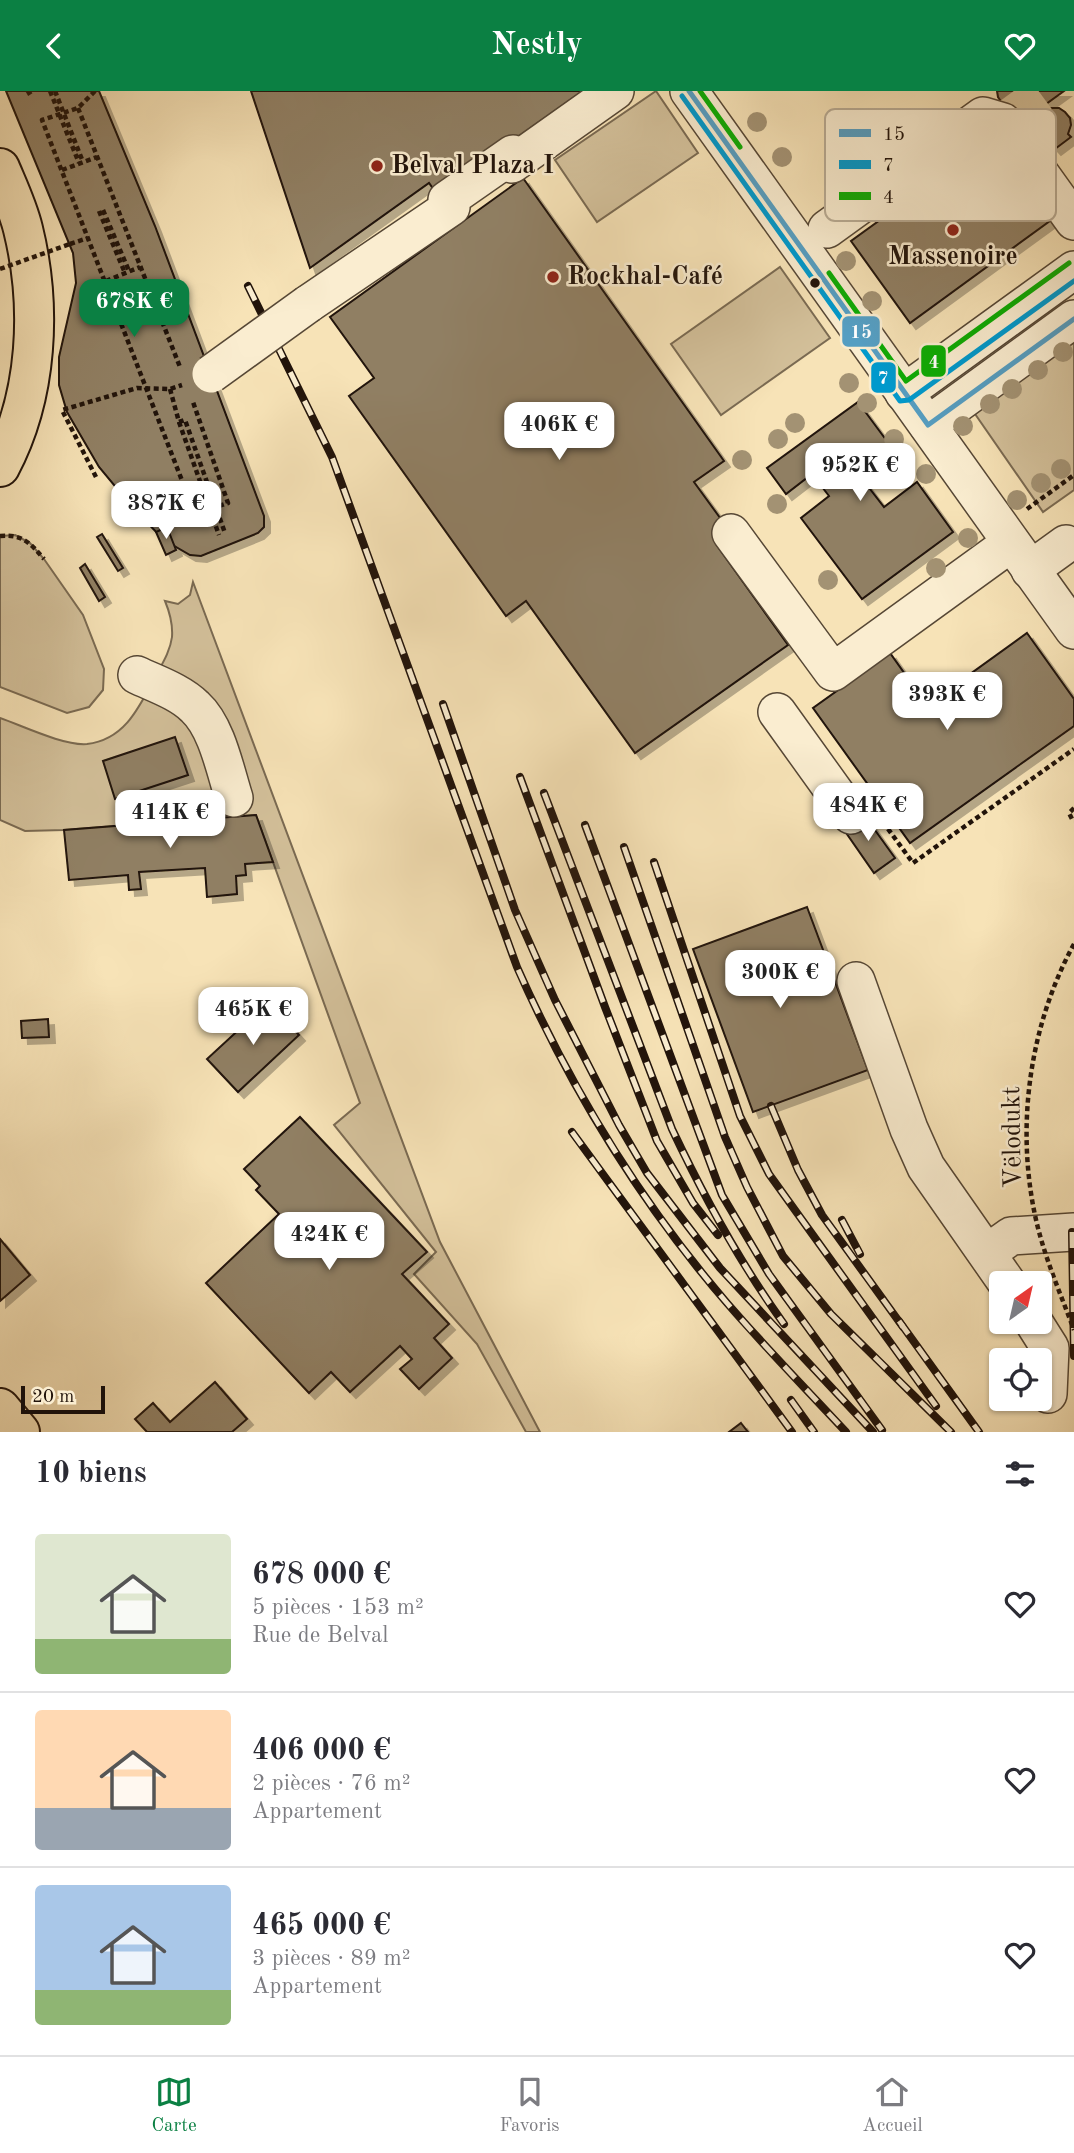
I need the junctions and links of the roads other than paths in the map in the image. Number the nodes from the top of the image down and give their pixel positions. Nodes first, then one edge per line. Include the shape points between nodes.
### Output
1 (615, 91) edge
2 (690, 91) edge
3 (0, 168) edge
4 (1056, 194) edge
5 (838, 221) edge
6 (1074, 221) edge
7 (827, 229) dead end
8 (1074, 270) edge
9 (1074, 319) edge
10 (199, 378) road end
11 (904, 393) junction
12 (928, 425) junction
13 (0, 467) edge
14 (731, 533) dead end
15 (1066, 544) dead end
16 (1014, 547) junction
17 (1074, 630) edge
18 (137, 675) dead end
19 (777, 712) dead end
20 (234, 798) dead end
21 (866, 817) road end
22 (856, 981) dead end
23 (1074, 1232) edge
24 (997, 1268) edge

1 - 10 street, bridge via 451,197 447,200 452,207
2 - 11 street
3 - 13 main road via 22,227 33,287 34,344 24,401
4 - 6 street
5 - 7 street
8 - 11 street
9 - 12 street
11 - 12 street
12 - 16 street
14 - 16 street via 833,672
15 - 16 street
16 - 17 street
18 - 20 street via 176,693 210,726
19 - 21 street
22 - 24 street via 926,1167
23 - 24 street via 1011,1236

